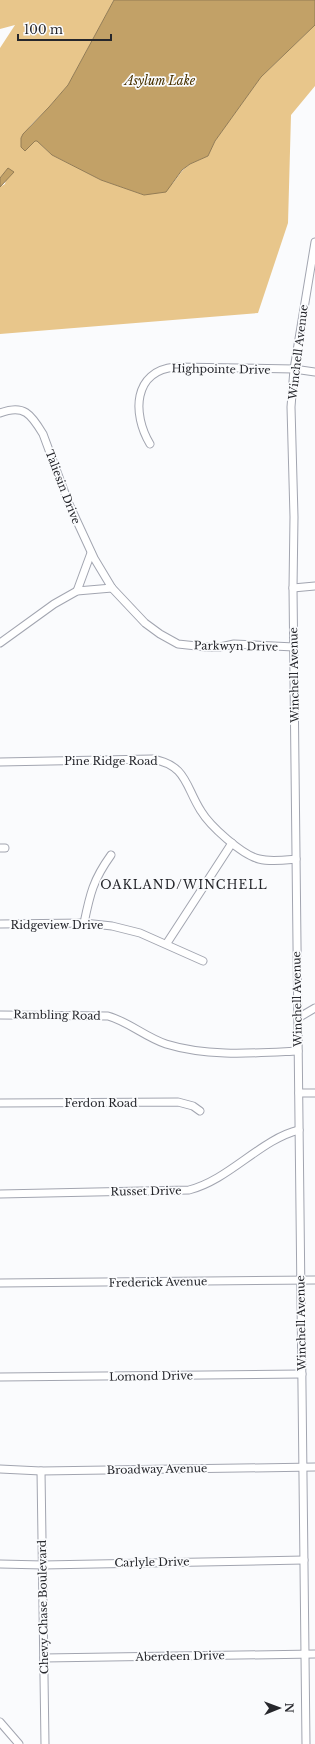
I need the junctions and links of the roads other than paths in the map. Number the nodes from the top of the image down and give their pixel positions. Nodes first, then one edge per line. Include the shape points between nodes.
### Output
1 (315, 242) edge
2 (294, 369) junction
3 (315, 372) edge
4 (0, 413) edge
5 (150, 444) dead end
6 (91, 553) junction
7 (315, 586) edge
8 (112, 588) junction
9 (293, 588) junction
10 (77, 591) junction
11 (0, 643) edge
12 (294, 647) junction
13 (0, 762) edge
14 (232, 843) junction
15 (111, 855) dead end
16 (296, 859) junction
17 (84, 923) junction
18 (0, 924) edge
19 (167, 943) junction
20 (202, 961) dead end
21 (315, 1008) edge
22 (0, 1015) edge
23 (298, 1018) junction
24 (298, 1051) junction
25 (299, 1093) junction
26 (315, 1093) edge
27 (0, 1103) edge
28 (200, 1111) dead end
29 (299, 1130) junction
30 (0, 1194) edge
31 (315, 1280) edge
32 (301, 1281) junction
33 (0, 1283) edge
34 (302, 1374) junction
35 (0, 1377) edge
36 (303, 1467) junction
37 (315, 1467) edge
38 (0, 1469) edge
39 (41, 1471) junction
40 (304, 1560) junction
41 (0, 1564) edge
42 (43, 1564) junction
43 (305, 1654) junction
44 (315, 1654) edge
45 (44, 1658) junction
46 (0, 1722) edge
47 (19, 1744) edge
48 (45, 1744) edge
49 (306, 1744) edge

1 - 2 street, Winchell Avenue
2 - 3 street, Highpointe Drive
2 - 5 street, Highpointe Drive via 175,367 158,370 146,382 140,397 141,426
2 - 9 street, Winchell Avenue via 291,407
4 - 6 street, Taliesin Drive via 15,409 23,410 36,422
6 - 8 street, Taliesin Drive
6 - 10 street
7 - 9 street
8 - 10 street
8 - 12 street, Parkwyn Drive via 145,623 178,644 206,647 234,644
9 - 12 street, Winchell Avenue
10 - 11 street via 54,604
12 - 16 street, Winchell Avenue
13 - 14 street, Pine Ridge Road via 152,759 170,764 181,774 202,813
14 - 16 street, Pine Ridge Road via 260,860
14 - 19 street
15 - 17 street via 99,872 92,889
16 - 23 street, Winchell Avenue
17 - 18 street, Ridgeview Drive
17 - 19 street, Ridgeview Drive via 112,926
19 - 20 street, Ridgeview Drive
21 - 23 street
22 - 24 street, Rambling Road via 108,1016 119,1019 150,1038 192,1050 246,1053
23 - 24 street, Winchell Avenue
24 - 25 street, Winchell Avenue
25 - 26 street
25 - 29 street, Winchell Avenue
27 - 28 street, Ferdon Road via 178,1102 187,1103
29 - 30 street, Russet Drive via 284,1135 216,1179 189,1190
29 - 32 street, Winchell Avenue
31 - 32 street, Frederick Avenue
32 - 33 street, Frederick Avenue
32 - 34 street, Winchell Avenue
34 - 35 street, Lomond Drive
34 - 36 street, Winchell Avenue
36 - 37 street, Broadway Avenue
36 - 39 street, Broadway Avenue
36 - 40 street, Winchell Avenue
38 - 39 street, Broadway Avenue
39 - 42 street, Chevy Chase Boulevard
40 - 42 street, Carlyle Drive
40 - 43 street, Winchell Avenue
41 - 42 street, Carlyle Drive
42 - 45 street, Chevy Chase Boulevard
43 - 44 street, Aberdeen Drive
43 - 45 street, Aberdeen Drive
43 - 49 street, Winchell Avenue
45 - 48 street, Chevy Chase Boulevard
46 - 47 street

